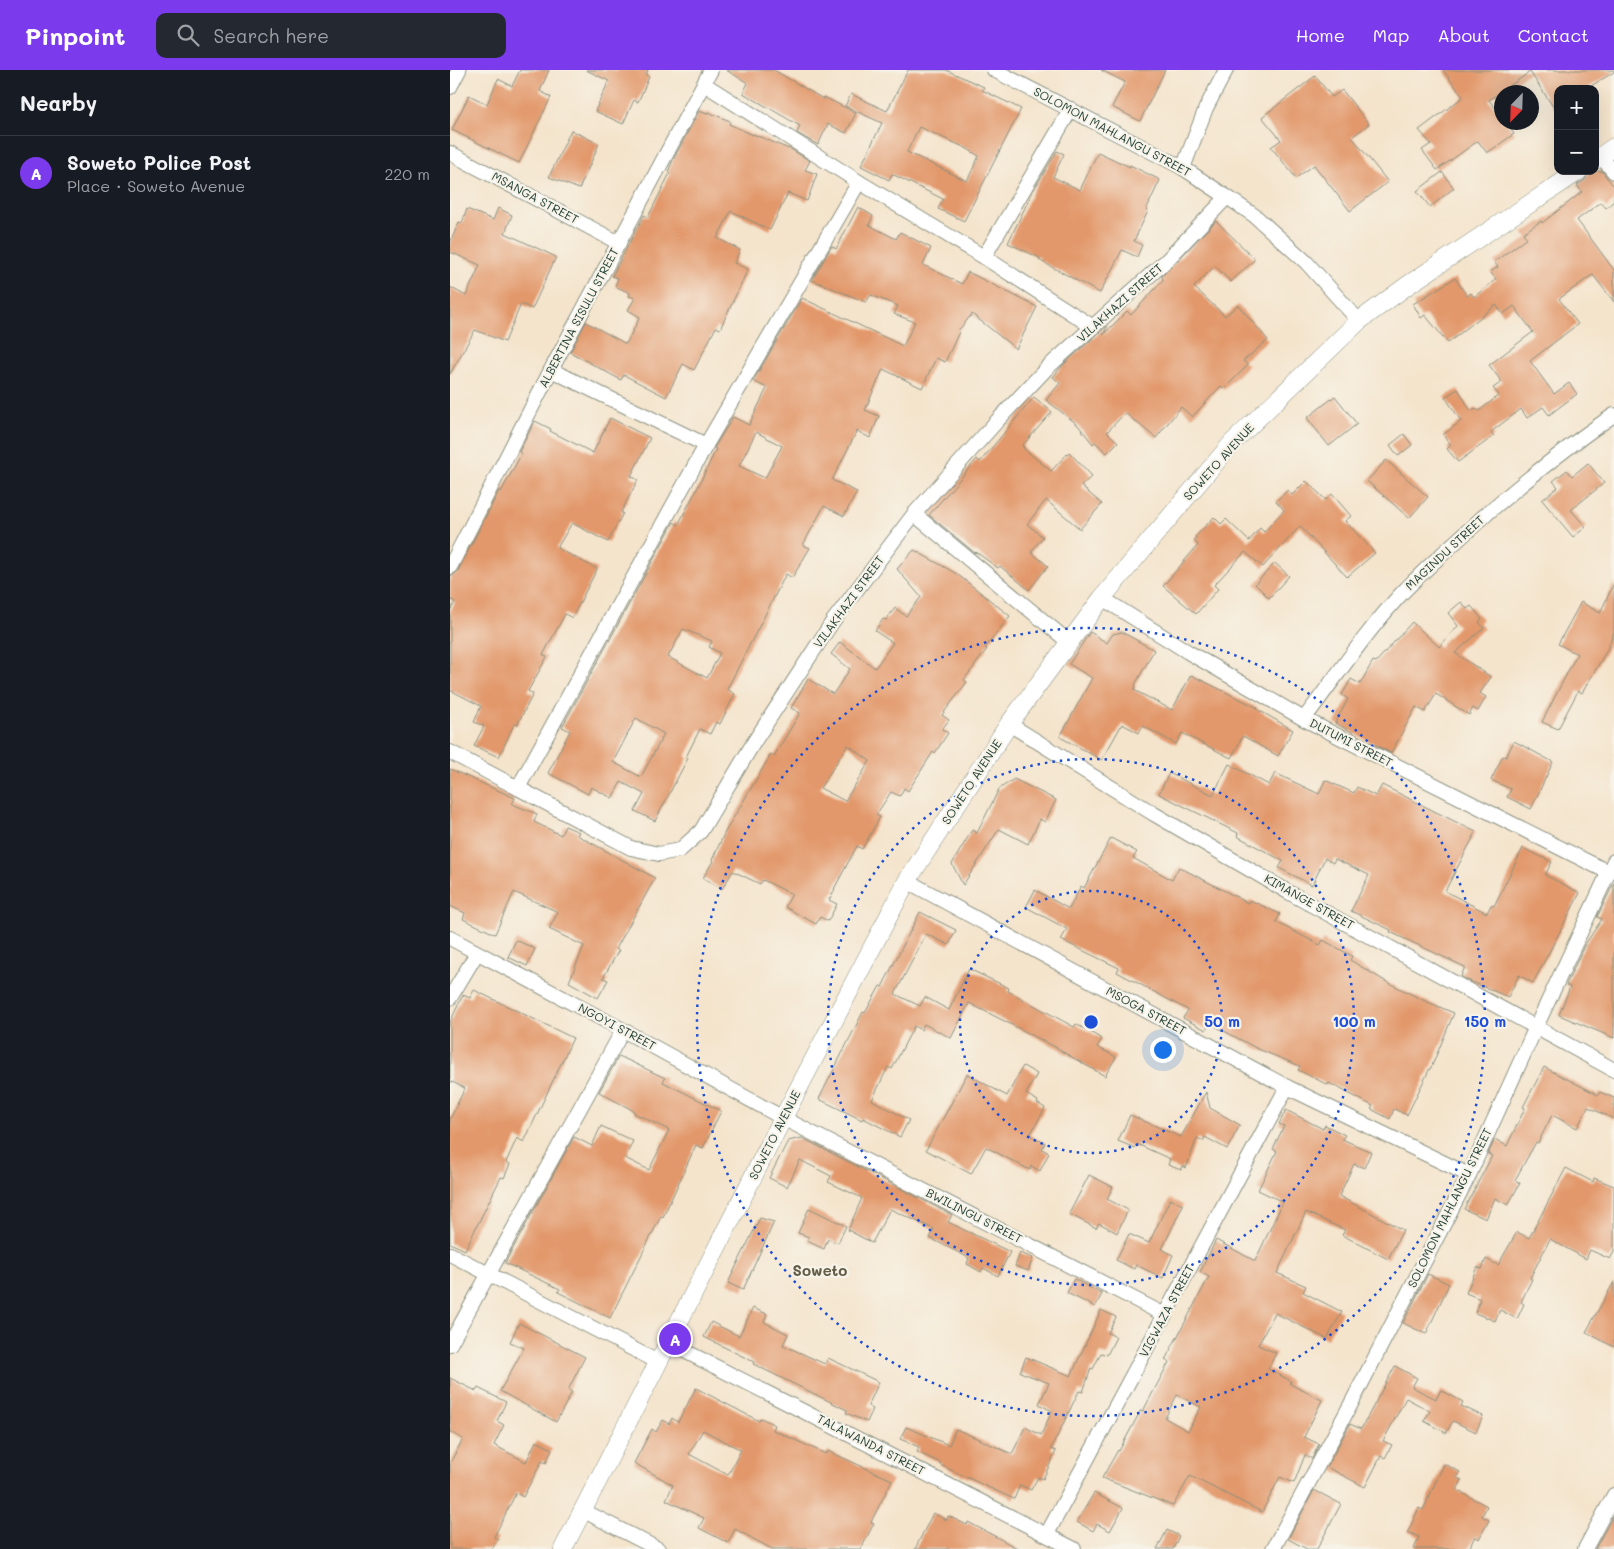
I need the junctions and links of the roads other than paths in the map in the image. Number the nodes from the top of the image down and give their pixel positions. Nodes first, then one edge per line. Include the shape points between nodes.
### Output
1 (459, 70) edge
2 (711, 70) edge
3 (994, 70) edge
4 (1226, 70) edge
5 (704, 84) junction
6 (450, 87) edge
7 (1071, 110) junction
8 (450, 153) edge
9 (1603, 155) edge
10 (1183, 168) junction
11 (1614, 172) edge
12 (1573, 175) edge
13 (859, 182) junction
14 (1227, 197) junction
15 (619, 242) junction
16 (984, 257) junction
17 (1359, 321) junction
18 (1093, 327) junction
19 (551, 370) junction
20 (1614, 415) edge
21 (706, 445) junction
22 (914, 514) junction
23 (450, 568) edge
24 (1102, 598) junction
25 (1070, 643) junction
26 (1304, 719) junction
27 (1009, 724) junction
28 (450, 752) edge
29 (518, 788) junction
30 (1611, 866) edge
31 (907, 881) junction
32 (450, 938) edge
33 (477, 953) junction
34 (450, 998) edge
35 (1536, 1027) junction
36 (623, 1030) junction
37 (1614, 1070) edge
38 (1287, 1087) junction
39 (783, 1118) junction
40 (1469, 1175) junction
41 (450, 1254) edge
42 (489, 1274) junction
43 (1165, 1315) junction
44 (669, 1343) junction
45 (450, 1344) edge
46 (658, 1362) junction
47 (1614, 1495) edge
48 (584, 1510) junction
49 (1047, 1534) junction
50 (563, 1549) edge
51 (658, 1549) edge
52 (1074, 1549) edge
53 (1273, 1549) edge
54 (1585, 1549) edge

1 - 6 street
2 - 5 street, ALBERTINA SISULU STREET
3 - 7 street, SOLOMON MAHLANGU STREET
4 - 10 street via 1206,108
5 - 13 street
5 - 15 street, ALBERTINA SISULU STREET
7 - 10 street, SOLOMON MAHLANGU STREET
7 - 16 street
8 - 15 street, MSANGA STREET
9 - 11 street
10 - 14 street, SOLOMON MAHLANGU STREET
12 - 17 street, SOWETO AVENUE
13 - 16 street
13 - 21 street
14 - 17 street, SOLOMON MAHLANGU STREET via 1306,262
14 - 18 street, VILAKHAZI STREET via 1168,260
15 - 19 street, ALBERTINA SISULU STREET
16 - 18 street
17 - 24 street, SOWETO AVENUE via 1232,442
18 - 22 street, VILAKHAZI STREET via 1047,368
19 - 21 street
19 - 23 street, ALBERTINA SISULU STREET
20 - 26 street, MAGINDU STREET via 1575,440 1455,542 1402,594
21 - 29 street
22 - 25 street
22 - 29 street, VILAKHAZI STREET via 833,621 701,831 680,850 659,854 631,848
24 - 25 street, SOWETO AVENUE
24 - 26 street, DUTUMI STREET
25 - 27 street, SOWETO AVENUE
26 - 30 street, DUTUMI STREET
27 - 31 street, SOWETO AVENUE
27 - 35 street, KIMANGE STREET via 1273,883
28 - 29 street, VILAKHAZI STREET
30 - 35 street, SOLOMON MAHLANGU STREET
31 - 38 street, MSOGA STREET
31 - 39 street, SOWETO AVENUE
32 - 33 street, NGOYI STREET
33 - 34 street
33 - 36 street, NGOYI STREET
35 - 37 street, KIMANGE STREET
35 - 40 street, SOLOMON MAHLANGU STREET
36 - 39 street, NGOYI STREET
36 - 42 street
38 - 40 street, MSOGA STREET
38 - 43 street, VIGWAZA STREET
39 - 43 street, BWILINGU STREET
39 - 44 street, SOWETO AVENUE
40 - 53 street, SOLOMON MAHLANGU STREET
41 - 42 street
42 - 45 street
42 - 46 street
43 - 49 street, VIGWAZA STREET
44 - 46 street, SOWETO AVENUE
44 - 49 street, TALAWANDA STREET
46 - 48 street, SOWETO AVENUE
47 - 54 street
48 - 50 street, SOWETO AVENUE
48 - 51 street
49 - 52 street, TALAWANDA STREET

